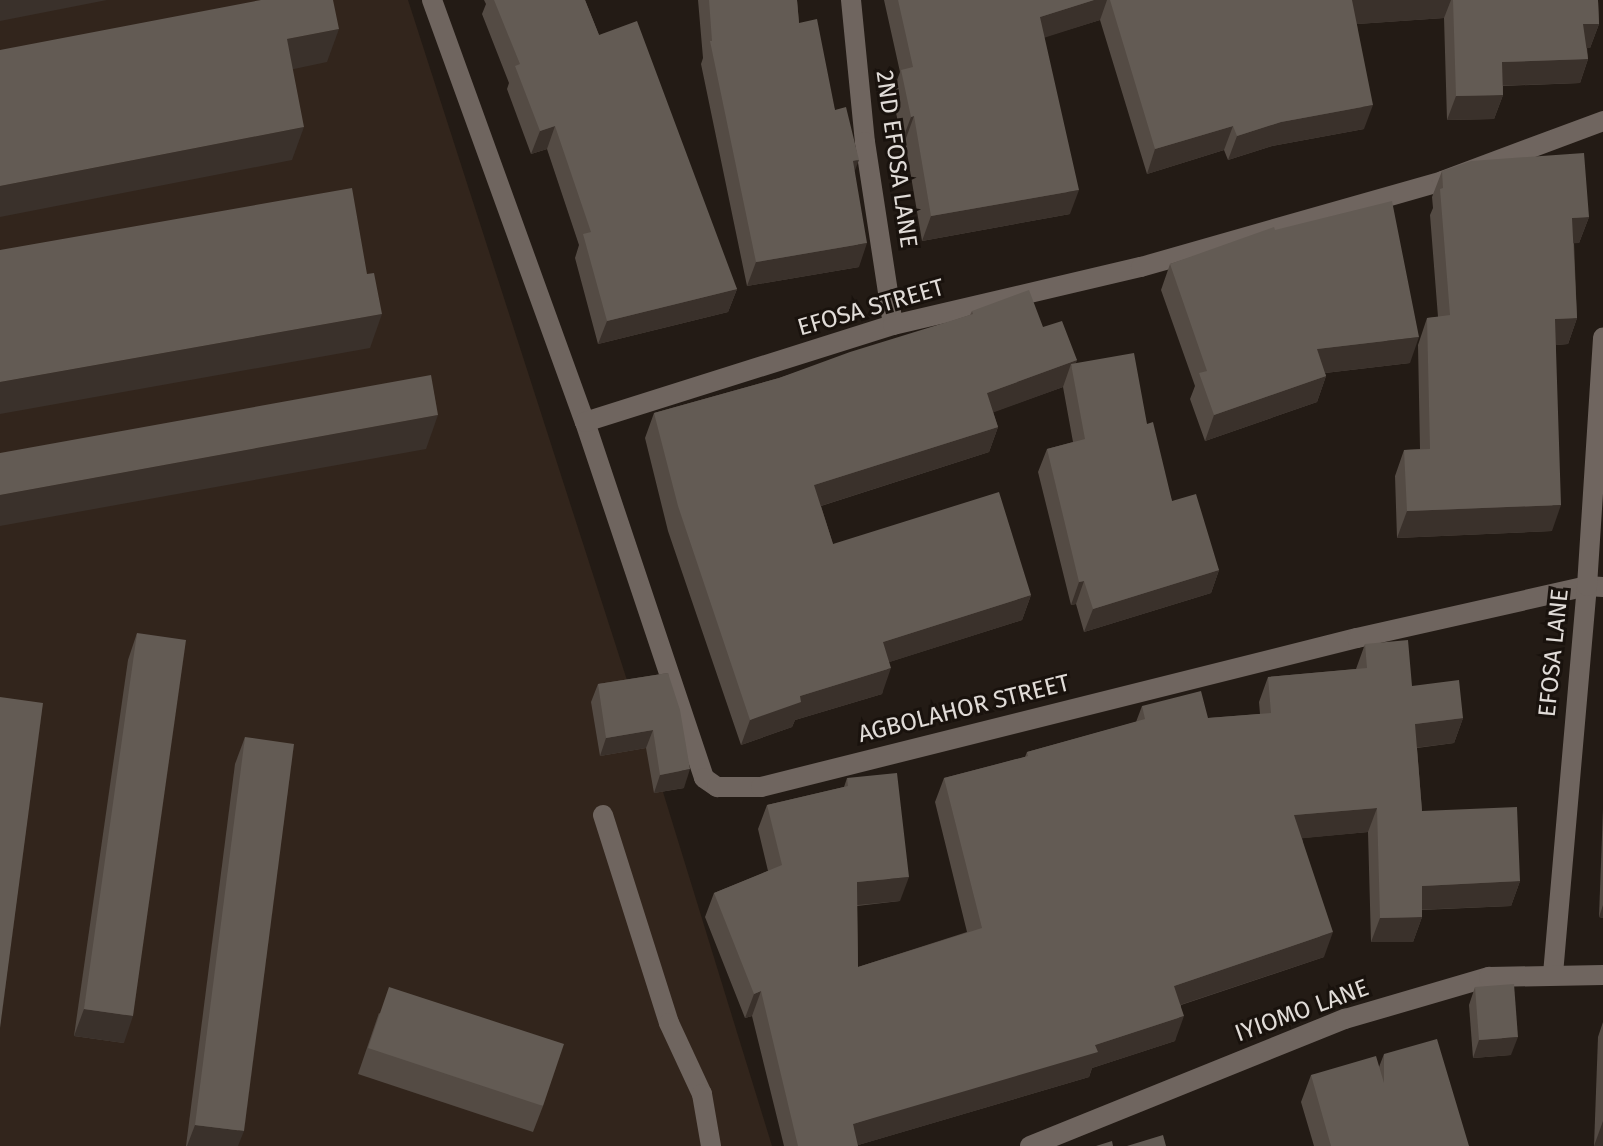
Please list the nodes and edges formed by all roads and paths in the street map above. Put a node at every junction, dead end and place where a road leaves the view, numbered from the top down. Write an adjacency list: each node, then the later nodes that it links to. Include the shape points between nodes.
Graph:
1 (432, 0): 6 (street)
2 (851, 0): 4 (street, 2ND EFOSA LANE, via 865,142)
3 (1603, 121): 4 (street, EFOSA STREET, via 1442,181 1141,267)
4 (893, 325): 6 (street, EFOSA STREET)
5 (1603, 338): 7 (street, EFOSA LANE)
6 (585, 422): 7 (street, AGBOLAHOR STREET, via 704,778 717,787 761,787 1357,638)
7 (1595, 586): 9 (street, EFOSA LANE)
8 (603, 815): 11 (street, via 669,1023 702,1094)
9 (1553, 974): 10 (street, IYIOMO LANE); 12 (street, IYIOMO LANE, via 1489,977 1345,1019)
10 (1603, 975)
11 (711, 1146)
12 (1030, 1146)

